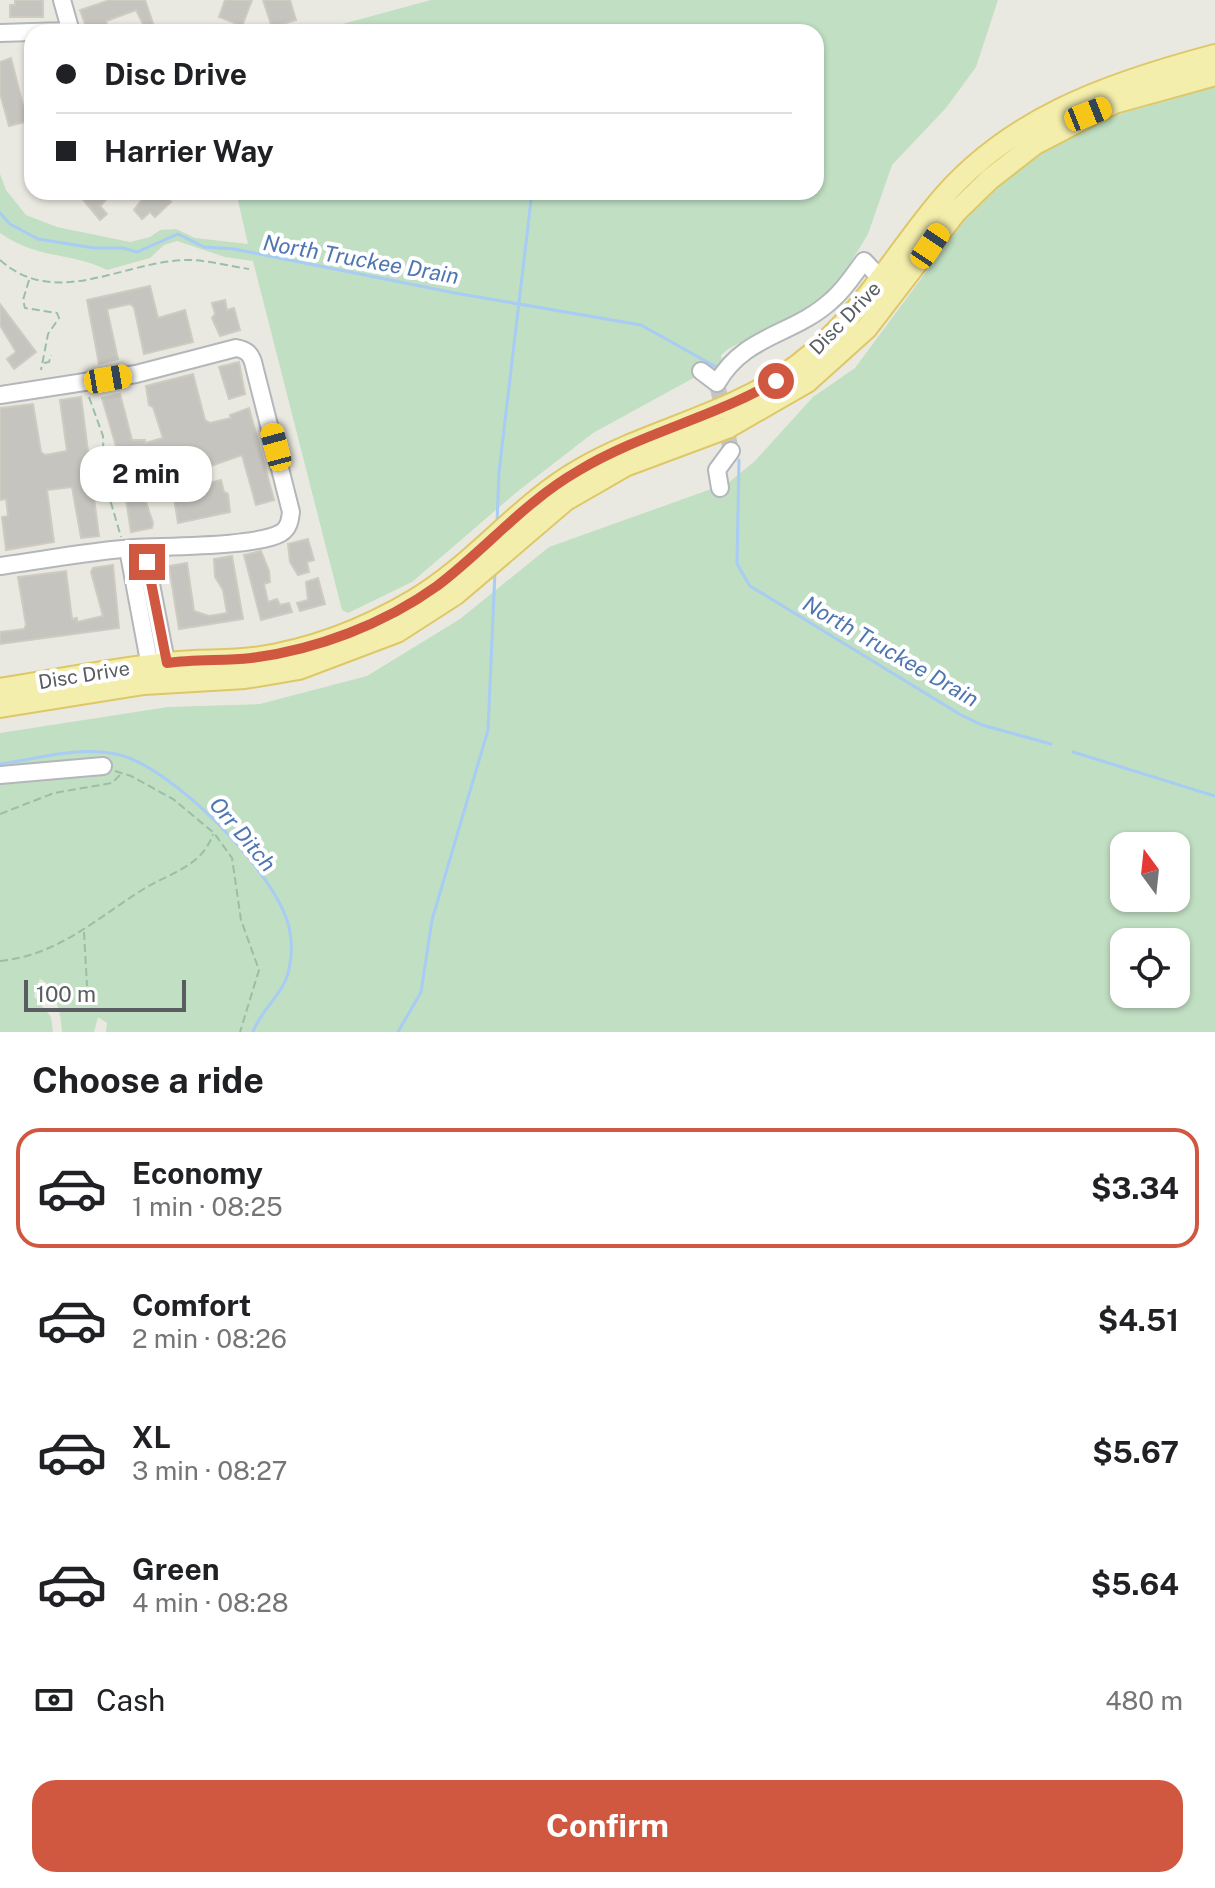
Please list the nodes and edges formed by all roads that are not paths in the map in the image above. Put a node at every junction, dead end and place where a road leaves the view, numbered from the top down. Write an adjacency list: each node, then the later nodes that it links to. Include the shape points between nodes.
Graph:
1 (62, 0): 2 (street)
2 (69, 24)
3 (24, 32): 4 (street)
4 (0, 33)
5 (1215, 55): 7 (main road, Disc Drive, via 1107,86 1011,137 935,206)
6 (1215, 75): 14 (main road, Disc Drive, via 1114,103 1035,144 973,194 867,328 807,382 727,428 648,456 588,486 543,517 456,594 397,632 299,669 245,678)
7 (883, 281): 8 (street, via 864,261 832,301 726,356 717,383); 14 (main road, Disc Drive, via 825,343 776,381 720,410 624,446 569,476 524,508 434,588 381,619 286,652)
8 (701, 371)
9 (0, 395): 12 (street, via 136,374 236,348 250,353 291,512 289,524 280,533 171,549)
10 (731, 451): 11 (street, via 717,470)
11 (720, 488)
12 (132, 549): 13 (street); 14 (street)
13 (0, 566)
14 (160, 673): 15 (main road, Disc Drive); 16 (main road, Disc Drive)
15 (0, 689)
16 (0, 707)
17 (103, 766): 18 (street)
18 (0, 775)

